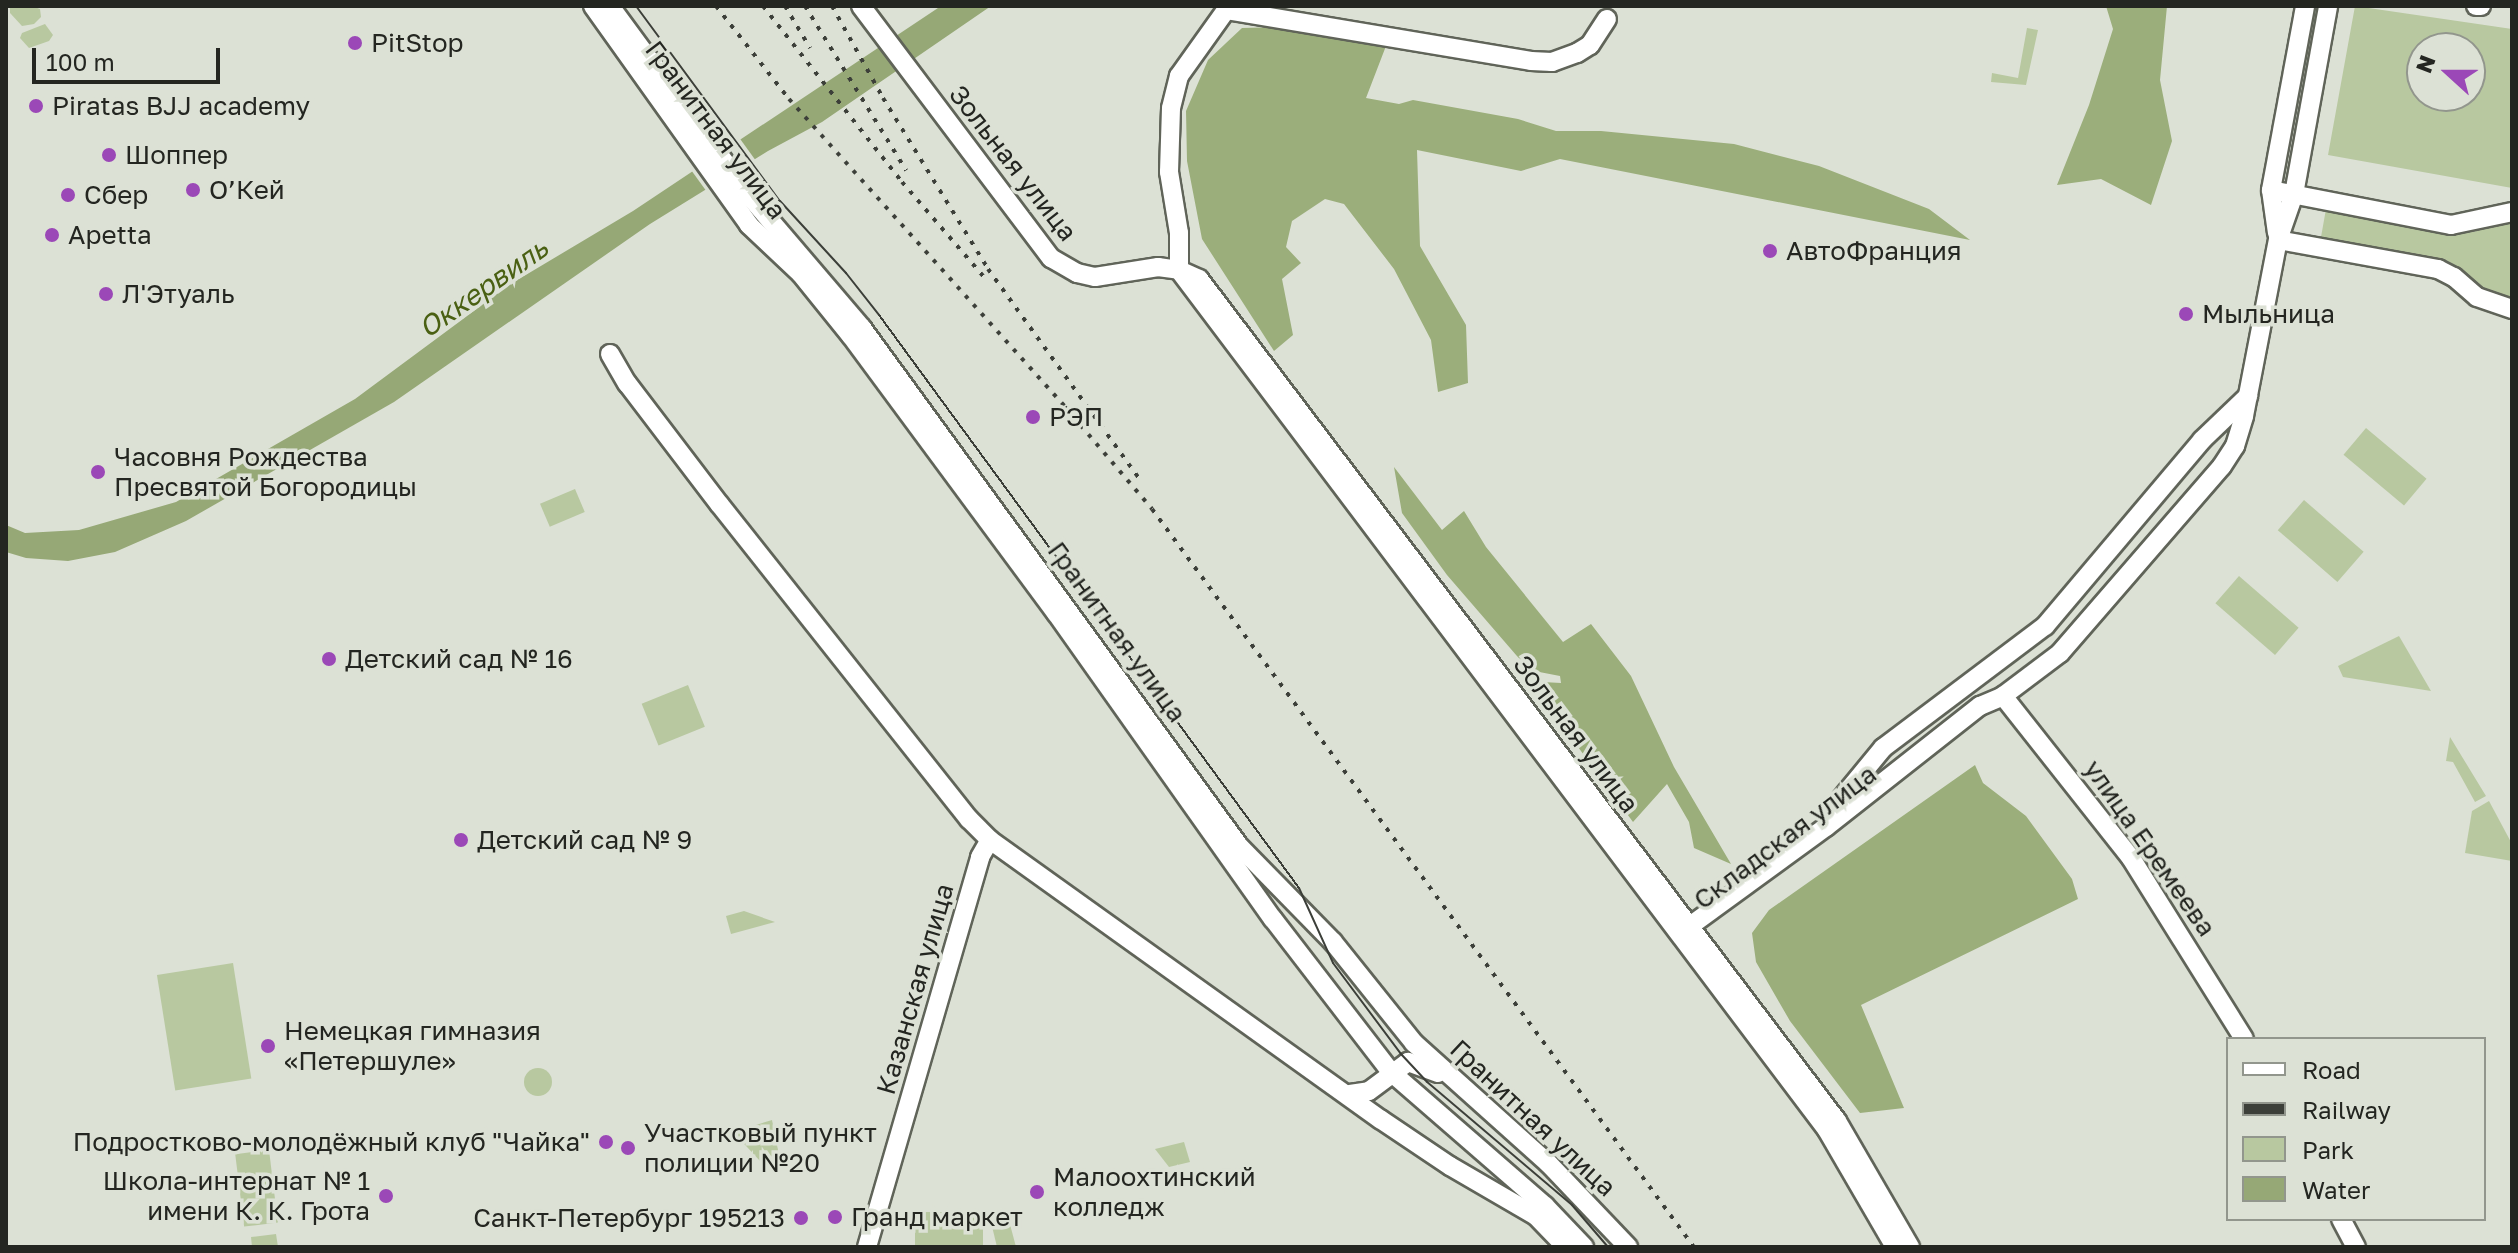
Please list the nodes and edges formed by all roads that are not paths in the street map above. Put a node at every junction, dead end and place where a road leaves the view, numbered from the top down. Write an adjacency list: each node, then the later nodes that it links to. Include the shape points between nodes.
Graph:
1 (593, 6): 8 (street, Гранитная улица)
2 (610, 6): 8 (street, Гранитная улица)
3 (861, 6): 14 (street, Зольная улица, via 1051,258 1095,277 1158,267)
4 (2305, 6): 9 (street, Складская улица)
5 (2328, 6): 10 (street, Складская улица)
6 (1228, 8): 7 (street, via 1552,62 1590,45); 14 (street, via 1179,76 1171,108 1169,172)
7 (1607, 19)
8 (688, 129): 11 (street, Гранитная улица)
9 (2271, 190): 10 (street); 13 (street, Складская улица)
10 (2294, 194): 12 (street, via 2451,225); 13 (street, Складская улица)
11 (744, 203): 23 (street, Гранитная улица, via 851,336 1273,919); 24 (street, Гранитная улица, via 862,328 1239,846 1333,942 1414,1043)
12 (2512, 212)
13 (2278, 240): 15 (street, via 2438,269 2477,297); 17 (street, Складская улица)
14 (1179, 270): 21 (street, Зольная улица, via 1199,279)
15 (2512, 309)
16 (610, 354): 20 (street, Гранитная улица, via 720,505)
17 (2248, 396): 18 (street, Складская улица, via 2235,446 2222,466 2060,653); 19 (street, via 2202,440 2045,626 1883,748 1841,799)
18 (2003, 696): 19 (street, Складская улица, via 1980,706); 21 (street, Складская улица, via 1988,716); 22 (street, улица Еремеева, via 2131,858)
19 (1826, 827): 21 (street, Складская улица)
20 (990, 840): 25 (street, Гранитная улица); 28 (street, Казанская улица, via 980,857)
21 (1690, 933): 32 (street, Зольная улица, via 1827,1130); 33 (street, Зольная улица, via 1837,1121)
22 (2243, 1037)
23 (1391, 1072): 24 (street, via 1400,1064 1417,1063); 25 (street, via 1369,1091); 26 (street, Гранитная улица)
24 (1452, 1080): 31 (street, Гранитная улица, via 1549,1164)
25 (1350, 1094): 26 (street, Гранитная улица, via 1450,1166)
26 (1540, 1211): 29 (street, Гранитная улица); 30 (street, Гранитная улица)
27 (2342, 1221): 34 (street)
28 (867, 1247)
29 (1566, 1247)
30 (1584, 1247)
31 (1628, 1247)
32 (1895, 1247)
33 (1910, 1247)
34 (2356, 1247)

